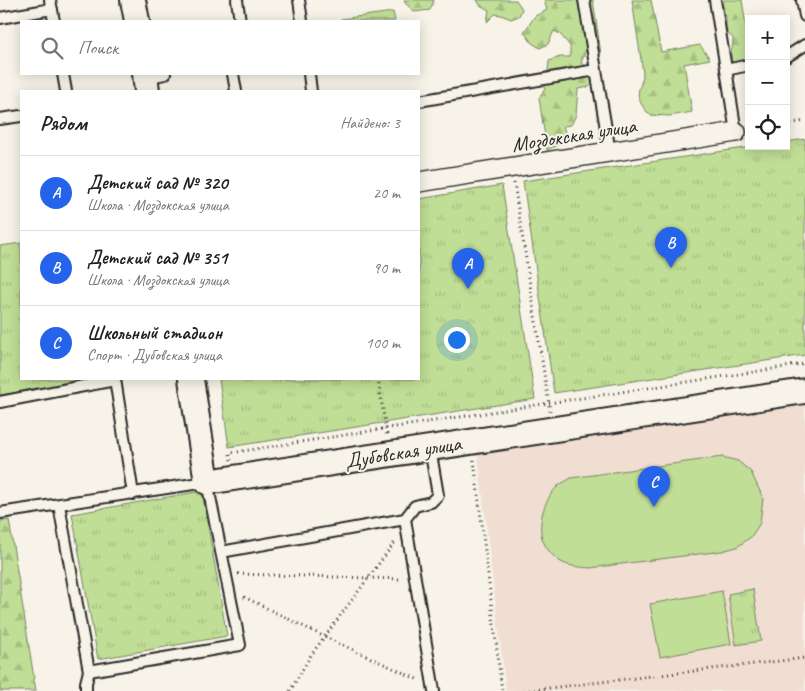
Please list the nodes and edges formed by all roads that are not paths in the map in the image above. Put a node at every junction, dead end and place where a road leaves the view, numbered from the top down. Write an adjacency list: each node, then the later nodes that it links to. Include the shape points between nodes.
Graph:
1 (134, 0): 11 (street)
2 (237, 0): 12 (lane)
3 (299, 0): 13 (lane)
4 (584, 0): 17 (lane)
5 (715, 0): 18 (lane)
6 (802, 0): 8 (lane)
7 (51, 5): 9 (lane); 10 (lane)
8 (805, 16)
9 (0, 18)
10 (54, 20)
11 (137, 20)
12 (240, 20)
13 (302, 20)
14 (805, 45): 15 (lane)
15 (790, 54)
16 (745, 66): 18 (lane)
17 (596, 70): 25 (lane); 29 (lane)
18 (726, 70): 28 (lane)
19 (63, 75): 22 (lane)
20 (233, 75): 23 (lane)
21 (309, 75): 24 (lane)
22 (66, 90)
23 (236, 90)
24 (311, 90)
25 (420, 100)
26 (20, 116): 27 (lane)
27 (0, 119)
28 (736, 132): 29 (street, Моздокская улица)
29 (610, 152): 30 (street, Моздокская улица)
30 (420, 182)
31 (115, 380): 34 (lane); 37 (lane)
32 (191, 380): 36 (street)
33 (805, 391): 35 (street, Дубовская улица)
34 (0, 402)
35 (430, 448): 36 (street, Дубовская улица); 40 (lane, via 438,495 430,502 415,506)
36 (207, 482): 37 (lane, Дубовская улица); 41 (lane)
37 (133, 494): 38 (lane, Дубовская улица)
38 (60, 505): 39 (lane, Дубовская улица); 42 (lane)
39 (0, 513)
40 (406, 523): 41 (lane); 43 (lane)
41 (221, 552): 42 (lane, via 240,645)
42 (89, 671): 44 (lane)
43 (433, 689)
44 (86, 691)

